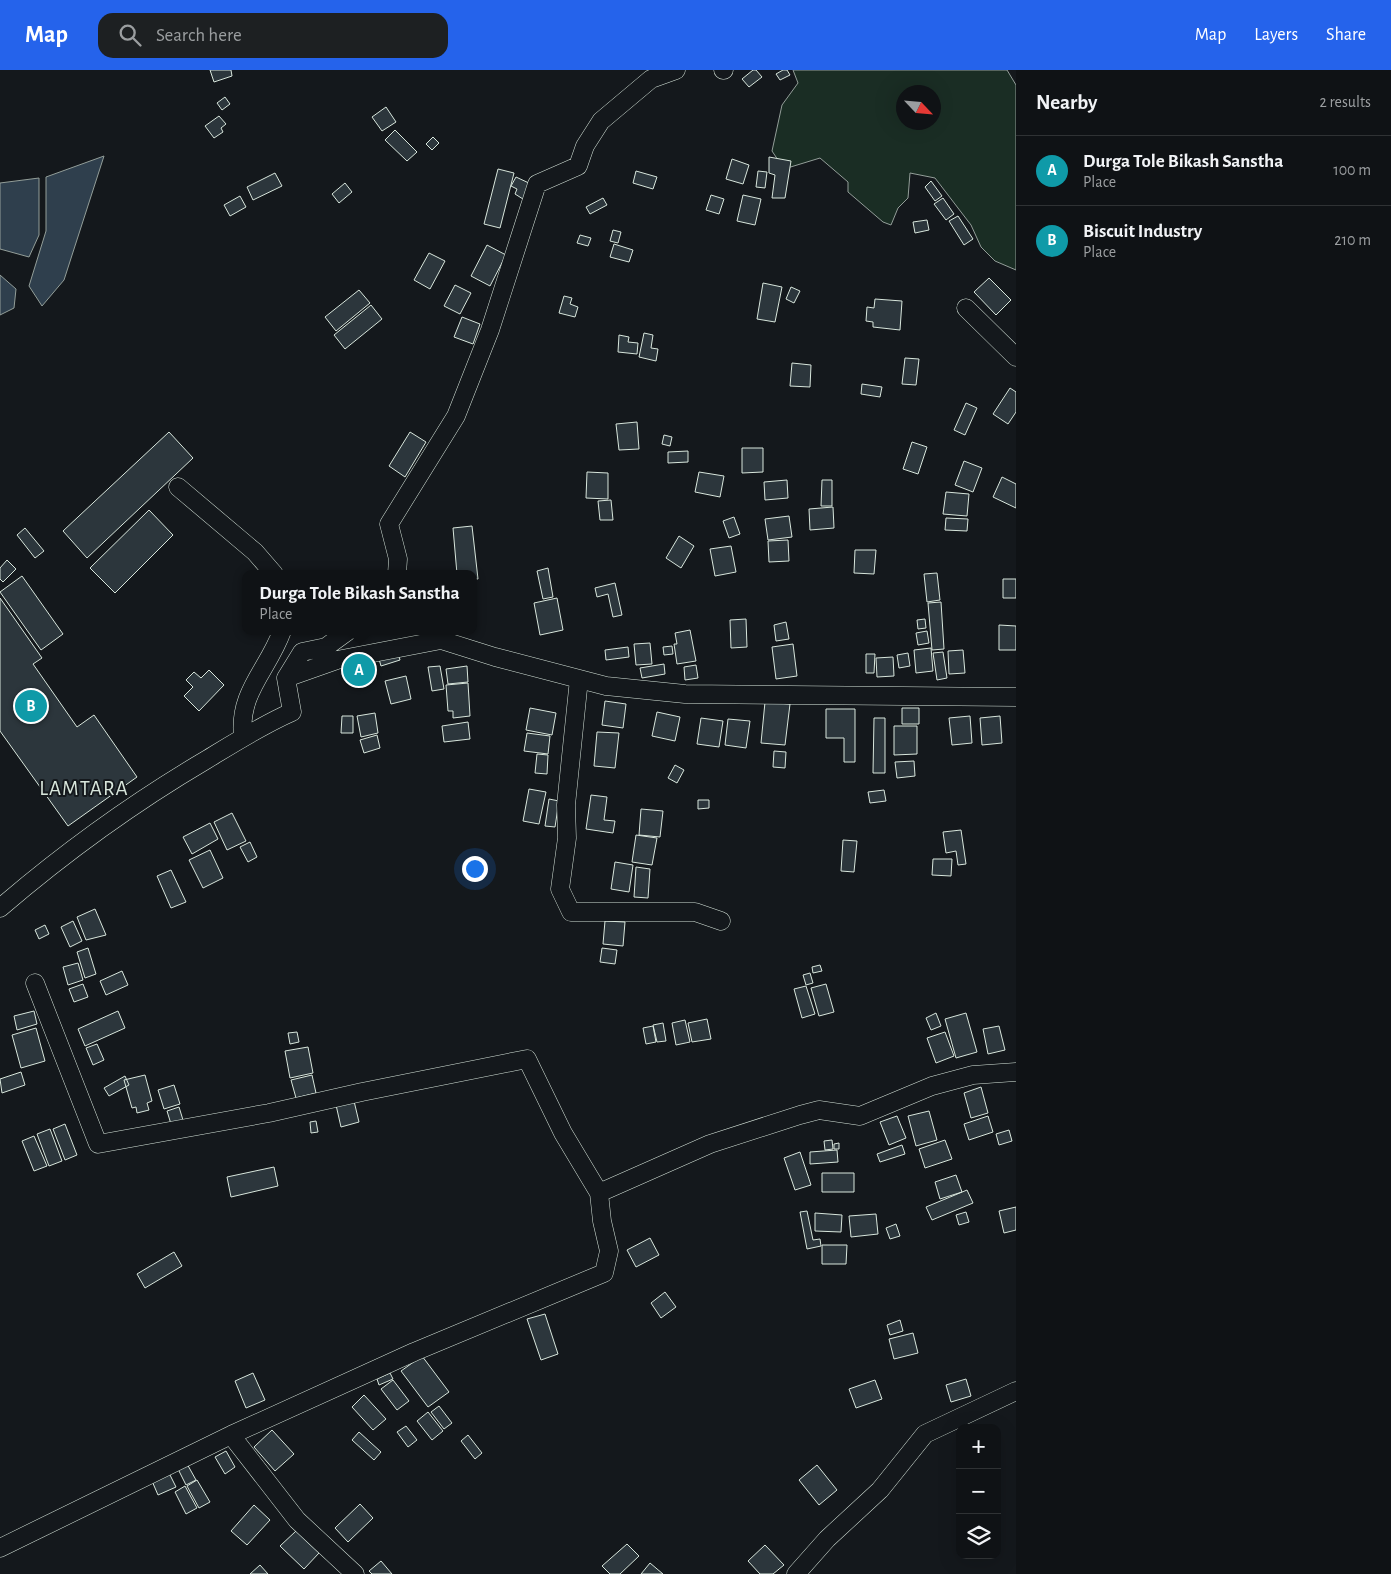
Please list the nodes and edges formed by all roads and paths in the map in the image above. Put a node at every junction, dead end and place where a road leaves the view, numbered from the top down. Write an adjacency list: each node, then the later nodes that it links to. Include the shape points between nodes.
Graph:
1 (676, 70): 6 (street, via 651,78 601,121 585,146 578,166 537,184 490,330 456,416 389,524 398,559)
2 (966, 308): 3 (street)
3 (1016, 357)
4 (178, 487): 5 (street, via 255,552)
5 (271, 570)
6 (397, 570)
7 (280, 635): 12 (street, via 247,697)
8 (342, 635): 9 (street, via 326,647 302,652)
9 (286, 678): 10 (street, via 337,660 441,640); 12 (street, via 292,712)
10 (579, 679): 11 (street, via 637,690 685,694); 14 (street, via 560,889 570,912 695,912)
11 (1016, 697)
12 (243, 737): 13 (street, via 155,790 34,878)
13 (0, 908)
14 (721, 921)
15 (35, 983): 17 (street, via 98,1144 269,1114 527,1059 563,1133)
16 (1016, 1072): 17 (street, via 973,1075 932,1086 860,1116 819,1110 800,1115 710,1144)
17 (599, 1193): 19 (street, via 608,1251 604,1273 414,1352)
18 (1016, 1391): 22 (street, via 925,1434 880,1490 827,1539)
19 (231, 1435): 20 (street); 21 (street, via 297,1520)
20 (0, 1548)
21 (355, 1574)
22 (796, 1574)

